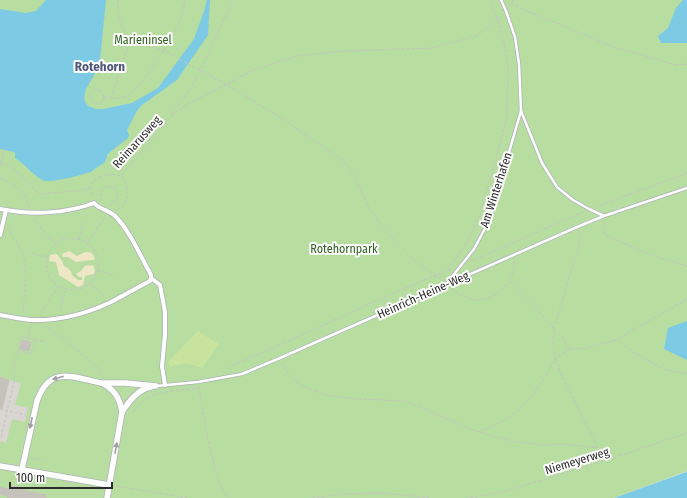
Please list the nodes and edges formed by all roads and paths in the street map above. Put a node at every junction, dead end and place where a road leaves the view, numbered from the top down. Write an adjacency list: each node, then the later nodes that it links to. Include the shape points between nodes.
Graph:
1 (118, 0): 10 (path, via 122,27)
2 (185, 0): 11 (path, via 179,23)
3 (232, 0): 13 (path, Reimarusweg)
4 (489, 0): 9 (path)
5 (501, 0): 8 (lane, Am Winterhafen)
6 (513, 0): 7 (path)
7 (511, 3): 8 (path); 12 (path, via 611,46 676,65)
8 (506, 11): 9 (path); 17 (lane, Am Winterhafen, via 515,38 519,64)
9 (498, 20): 14 (path, via 476,36 432,48 346,51 297,56 254,70); 46 (path, via 508,67 507,117 480,214 468,241)
10 (131, 38): 11 (path); 16 (path)
11 (165, 51): 13 (path); 16 (path, via 132,92 120,98)
12 (687, 64)
13 (200, 71): 14 (path); 18 (path, Reimarusweg)
14 (225, 84): 18 (path); 51 (path, via 280,117 342,160 351,170 370,210 391,238 414,260)
15 (103, 98): 15 (path, via 96,104 91,101 90,96 97,90 102,92); 16 (path)
16 (110, 98)
17 (520, 111): 33 (lane, Am Winterhafen, via 542,163 557,188 573,200); 51 (lane, Am Winterhafen, via 489,221 474,249)
18 (170, 116): 22 (path, Reimarusweg)
19 (4, 150): 20 (path)
20 (0, 163): 21 (path); 24 (path, Reimarusweg, via 8,165 40,194 83,190)
21 (0, 167)
22 (120, 176): 24 (path, Reimarusweg, via 101,176); 32 (path, via 126,183 127,199 122,208)
23 (0, 178): 31 (path, via 16,186 24,194)
24 (90, 186): 26 (path)
25 (687, 188): 33 (lane, Heinrich-Heine-Weg)
26 (91, 193)
27 (101, 199): 28 (path, via 100,193 103,188 113,187 118,196)
28 (110, 203)
29 (0, 209): 30 (street)
30 (6, 210): 31 (street); 34 (street)
31 (29, 212): 32 (street, via 55,212 94,203); 40 (path)
32 (109, 212): 39 (path); 48 (street, via 126,231)
33 (604, 216): 36 (lane, Heinrich-Heine-Weg); 44 (path, via 605,235 653,256)
34 (4, 220): 37 (street); 58 (path, via 25,260)
35 (83, 222): 38 (path)
36 (577, 227): 42 (lane, Heinrich-Heine-Weg); 60 (path, via 581,238)
37 (0, 235)
38 (79, 239): 39 (path); 40 (path, via 70,238)
39 (87, 242): 45 (path, via 97,255)
40 (55, 244): 43 (path)
41 (31, 253): 43 (path)
42 (513, 255): 49 (path); 51 (lane, Heinrich-Heine-Weg)
43 (47, 257): 52 (path, via 48,274)
44 (687, 266)
45 (98, 271): 47 (path); 50 (path)
46 (448, 271)
47 (114, 275)
48 (152, 278): 55 (street); 73 (street, via 160,285 165,312 162,366)
49 (510, 282): 51 (path, via 497,294 487,299 474,300 462,296); 60 (path)
50 (90, 283): 53 (path, via 84,288); 55 (path)
51 (447, 284): 68 (lane, Heinrich-Heine-Weg)
52 (58, 286): 53 (path); 59 (path)
53 (66, 290): 56 (path)
54 (687, 299): 64 (path)
55 (110, 302): 59 (street, via 70,316)
56 (61, 308)
57 (0, 314): 58 (street)
58 (22, 319): 59 (street)
59 (34, 320): 61 (path); 70 (path, via 65,340 96,366)
60 (554, 329): 66 (path); 69 (path, via 552,344)
61 (28, 338): 62 (path); 65 (path); 67 (path, via 21,337)
62 (35, 340): 63 (path); 67 (path, via 31,354)
63 (43, 340)
64 (616, 340): 66 (path, via 587,348); 71 (path, via 663,369)
65 (27, 341)
66 (570, 349): 69 (path)
67 (18, 350): 76 (path)
68 (280, 358): 73 (lane, Heinrich-Heine-Weg, via 242,374); 80 (path, via 284,369 295,382 311,390 337,397 402,400)
69 (556, 358): 80 (path, via 548,373 512,416); 83 (path, via 560,372)
70 (101, 374)
71 (687, 374)
72 (101, 383): 74 (street, Heinrich-Heine-Weg); 77 (street, via 114,393); 79 (street, Heinrich-Heine-Weg, one-way to 79, via 67,376 54,378 38,397)
73 (166, 385): 74 (lane, Heinrich-Heine-Weg)
74 (156, 386): 77 (street, Heinrich-Heine-Weg, via 140,391)
75 (0, 409): 76 (path)
76 (7, 411): 79 (path); 82 (path)
77 (122, 412): 90 (street, one-way to 77)
78 (134, 412): 94 (path, via 150,396 199,388 216,472)
79 (33, 417): 84 (street, Heinrich-Heine-Weg, one-way to 84)
80 (478, 432): 83 (path, via 512,441)
81 (687, 433): 86 (path, Niemeyerweg)
82 (0, 438)
83 (598, 448): 86 (path)
84 (24, 457): 85 (path); 88 (street, Heinrich-Heine-Weg)
85 (42, 460)
86 (607, 460): 97 (path, Niemeyerweg, via 506,491)
87 (0, 466): 88 (street)
88 (22, 469): 90 (street)
89 (36, 480): 91 (path)
90 (109, 485): 92 (street); 93 (path)
91 (34, 493)
92 (107, 498)
93 (186, 498)
94 (228, 498)
95 (312, 498): 96 (path, via 382,493)
96 (431, 498)
97 (470, 498)

